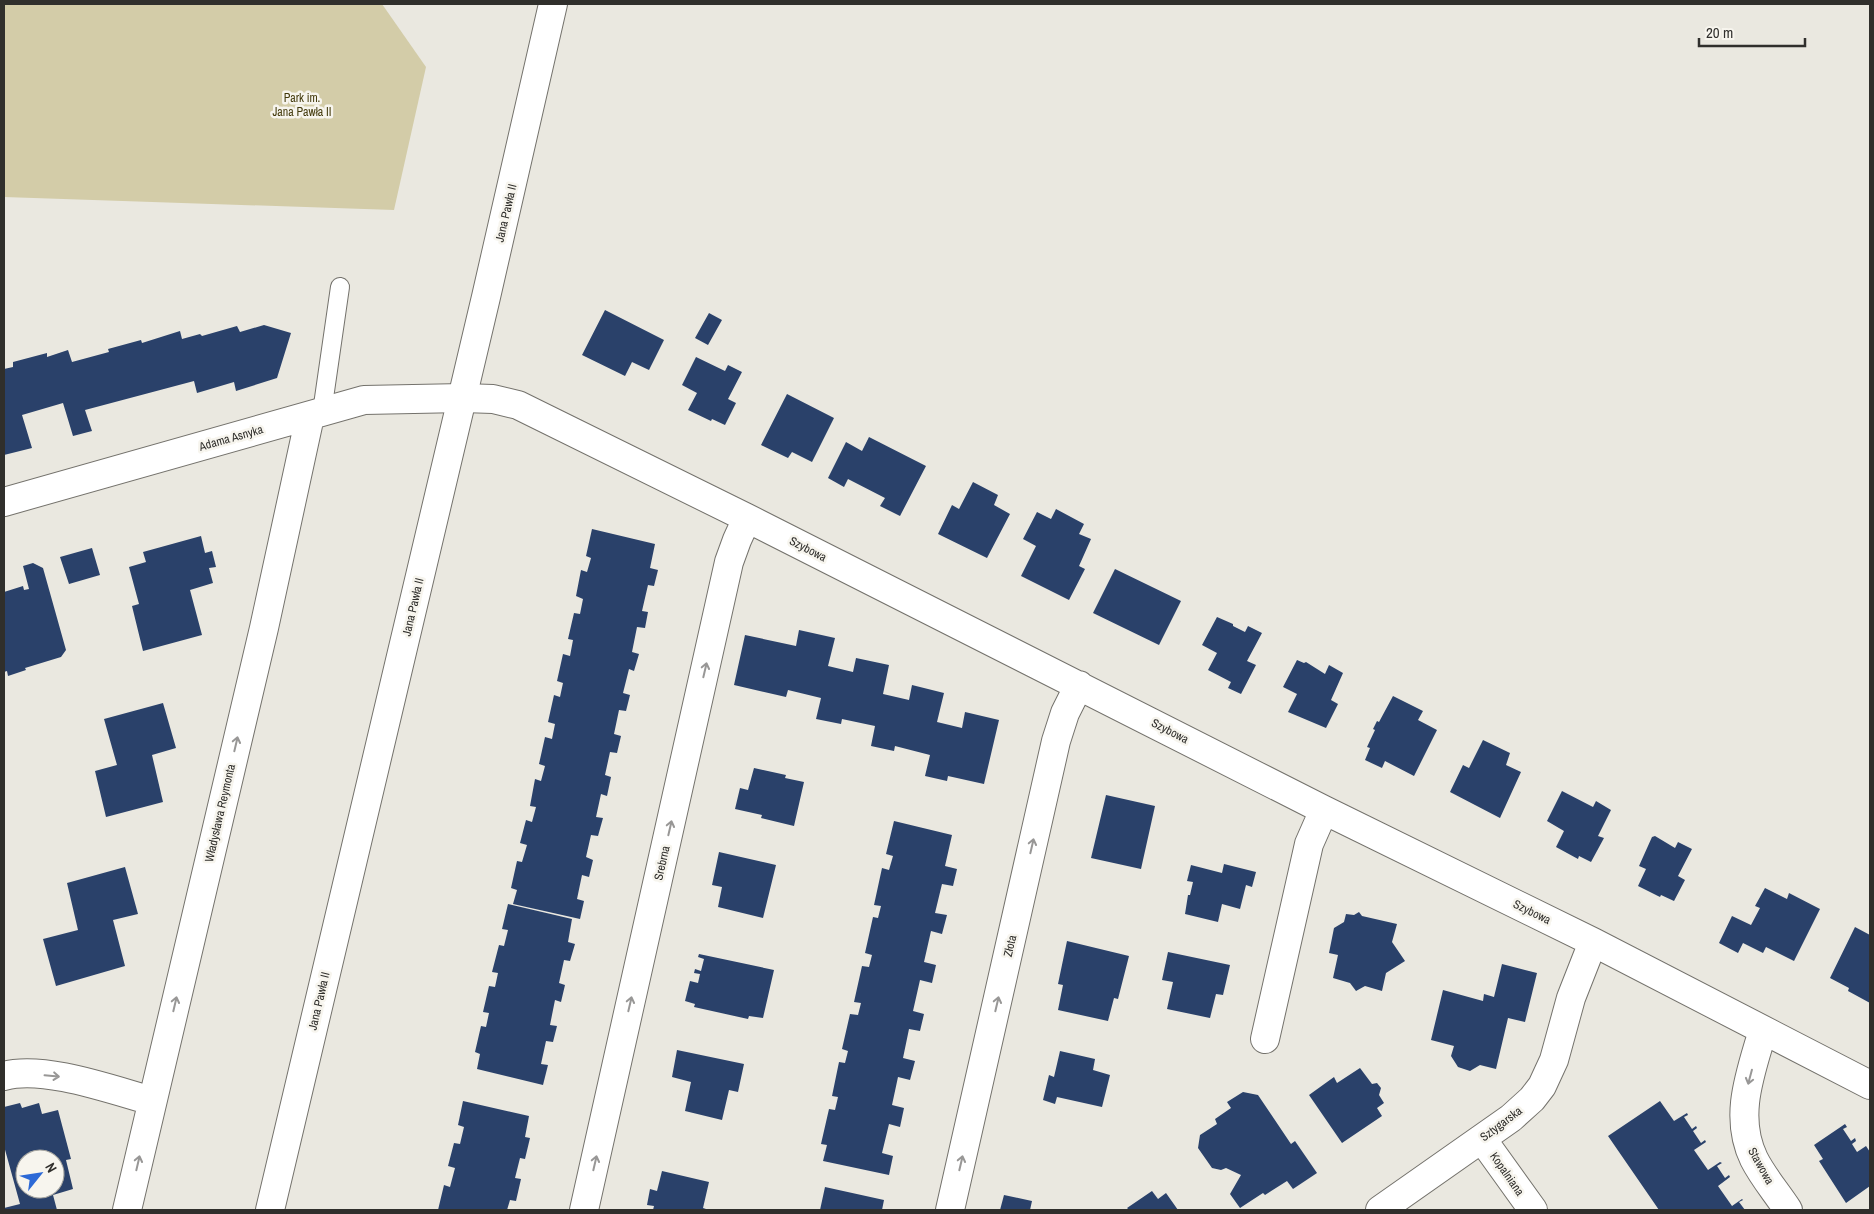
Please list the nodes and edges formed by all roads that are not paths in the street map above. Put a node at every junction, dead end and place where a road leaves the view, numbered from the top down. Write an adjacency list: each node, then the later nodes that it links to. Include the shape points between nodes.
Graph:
1 (553, 4): 3 (street, Jana Pawła II)
2 (340, 287): 4 (lane)
3 (463, 398): 4 (street, Adama Asnyka, via 364,400); 6 (street, Szybowa, via 493,399 518,405); 17 (street, Jana Pawła II)
4 (316, 414): 5 (street, Adama Asnyka); 14 (street, Władysława Reymonta, one-way to 4)
5 (4, 502)
6 (747, 518): 7 (street, Szybowa); 18 (street, Srebrna, one-way to 6, via 729,562)
7 (1079, 685): 8 (street, Szybowa); 19 (street, Złota, one-way to 7, via 1056,741)
8 (1324, 810): 9 (street, Szybowa); 11 (street, via 1309,844)
9 (1592, 942): 10 (street, Szybowa); 15 (street, Sztygarska, via 1571,998 1554,1060 1542,1086 1520,1111)
10 (1763, 1030): 13 (street, Szybowa); 22 (street, Stawowa, one-way to 22, via 1746,1092 1744,1123 1754,1159)
11 (1265, 1039)
12 (4, 1076): 14 (street, one-way to 14, via 16,1073 67,1077)
13 (1870, 1084)
14 (152, 1100): 16 (street, Władysława Reymonta, one-way to 14)
15 (1482, 1139): 20 (street, Sztygarska); 21 (street, Kopalniana)
16 (127, 1210)
17 (270, 1210)
18 (584, 1210)
19 (950, 1210)
20 (1380, 1210)
21 (1532, 1210)
22 (1788, 1210)

